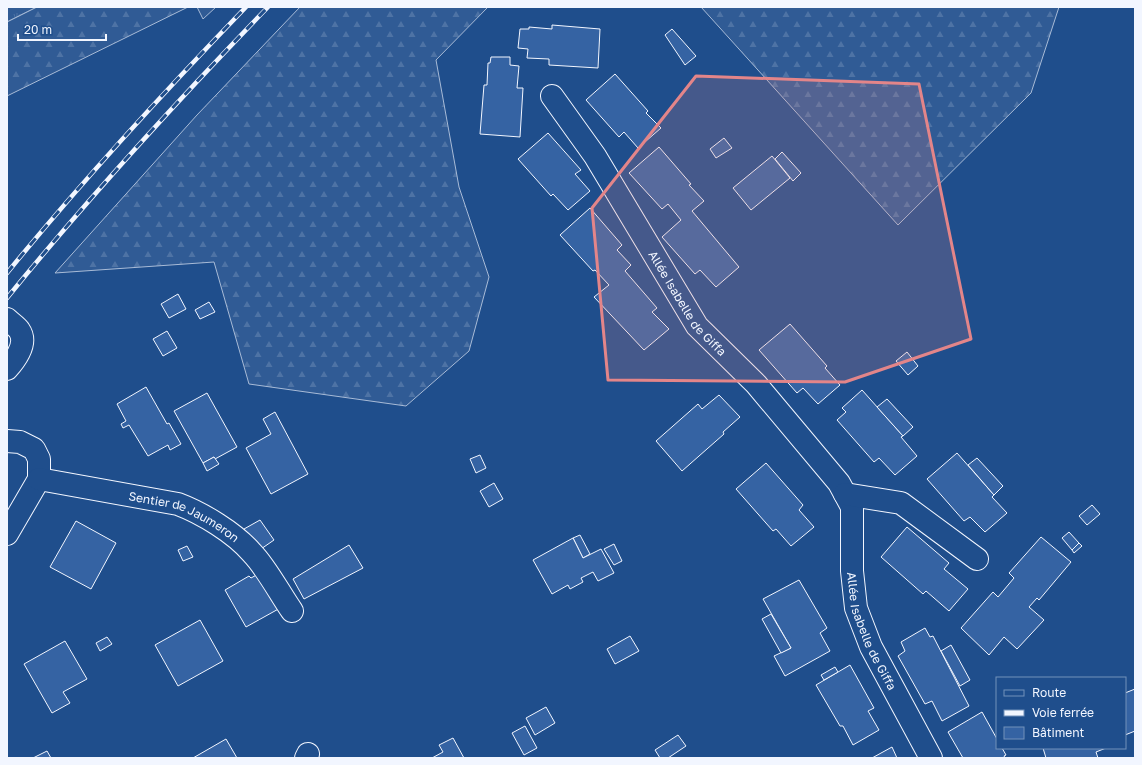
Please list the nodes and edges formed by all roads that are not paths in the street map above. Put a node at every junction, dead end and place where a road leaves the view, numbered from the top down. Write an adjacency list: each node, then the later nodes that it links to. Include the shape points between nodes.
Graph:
1 (552, 96): 6 (street, Allée Isabelle de Giffa, via 595,156 697,326 756,384 839,483)
2 (7, 319): 3 (street, via 19,330 23,342 16,359)
3 (7, 370)
4 (7, 441): 5 (street, via 20,442 34,449 39,459)
5 (39, 479): 7 (street); 9 (street, Sentier de Jaumeron, via 178,504 194,510 252,553)
6 (845, 494): 8 (street, via 901,503); 10 (street, Allée Isabelle de Giffa, via 852,507 852,571 856,608 871,647)
7 (7, 534)
8 (977, 559)
9 (292, 611)
10 (931, 758)

